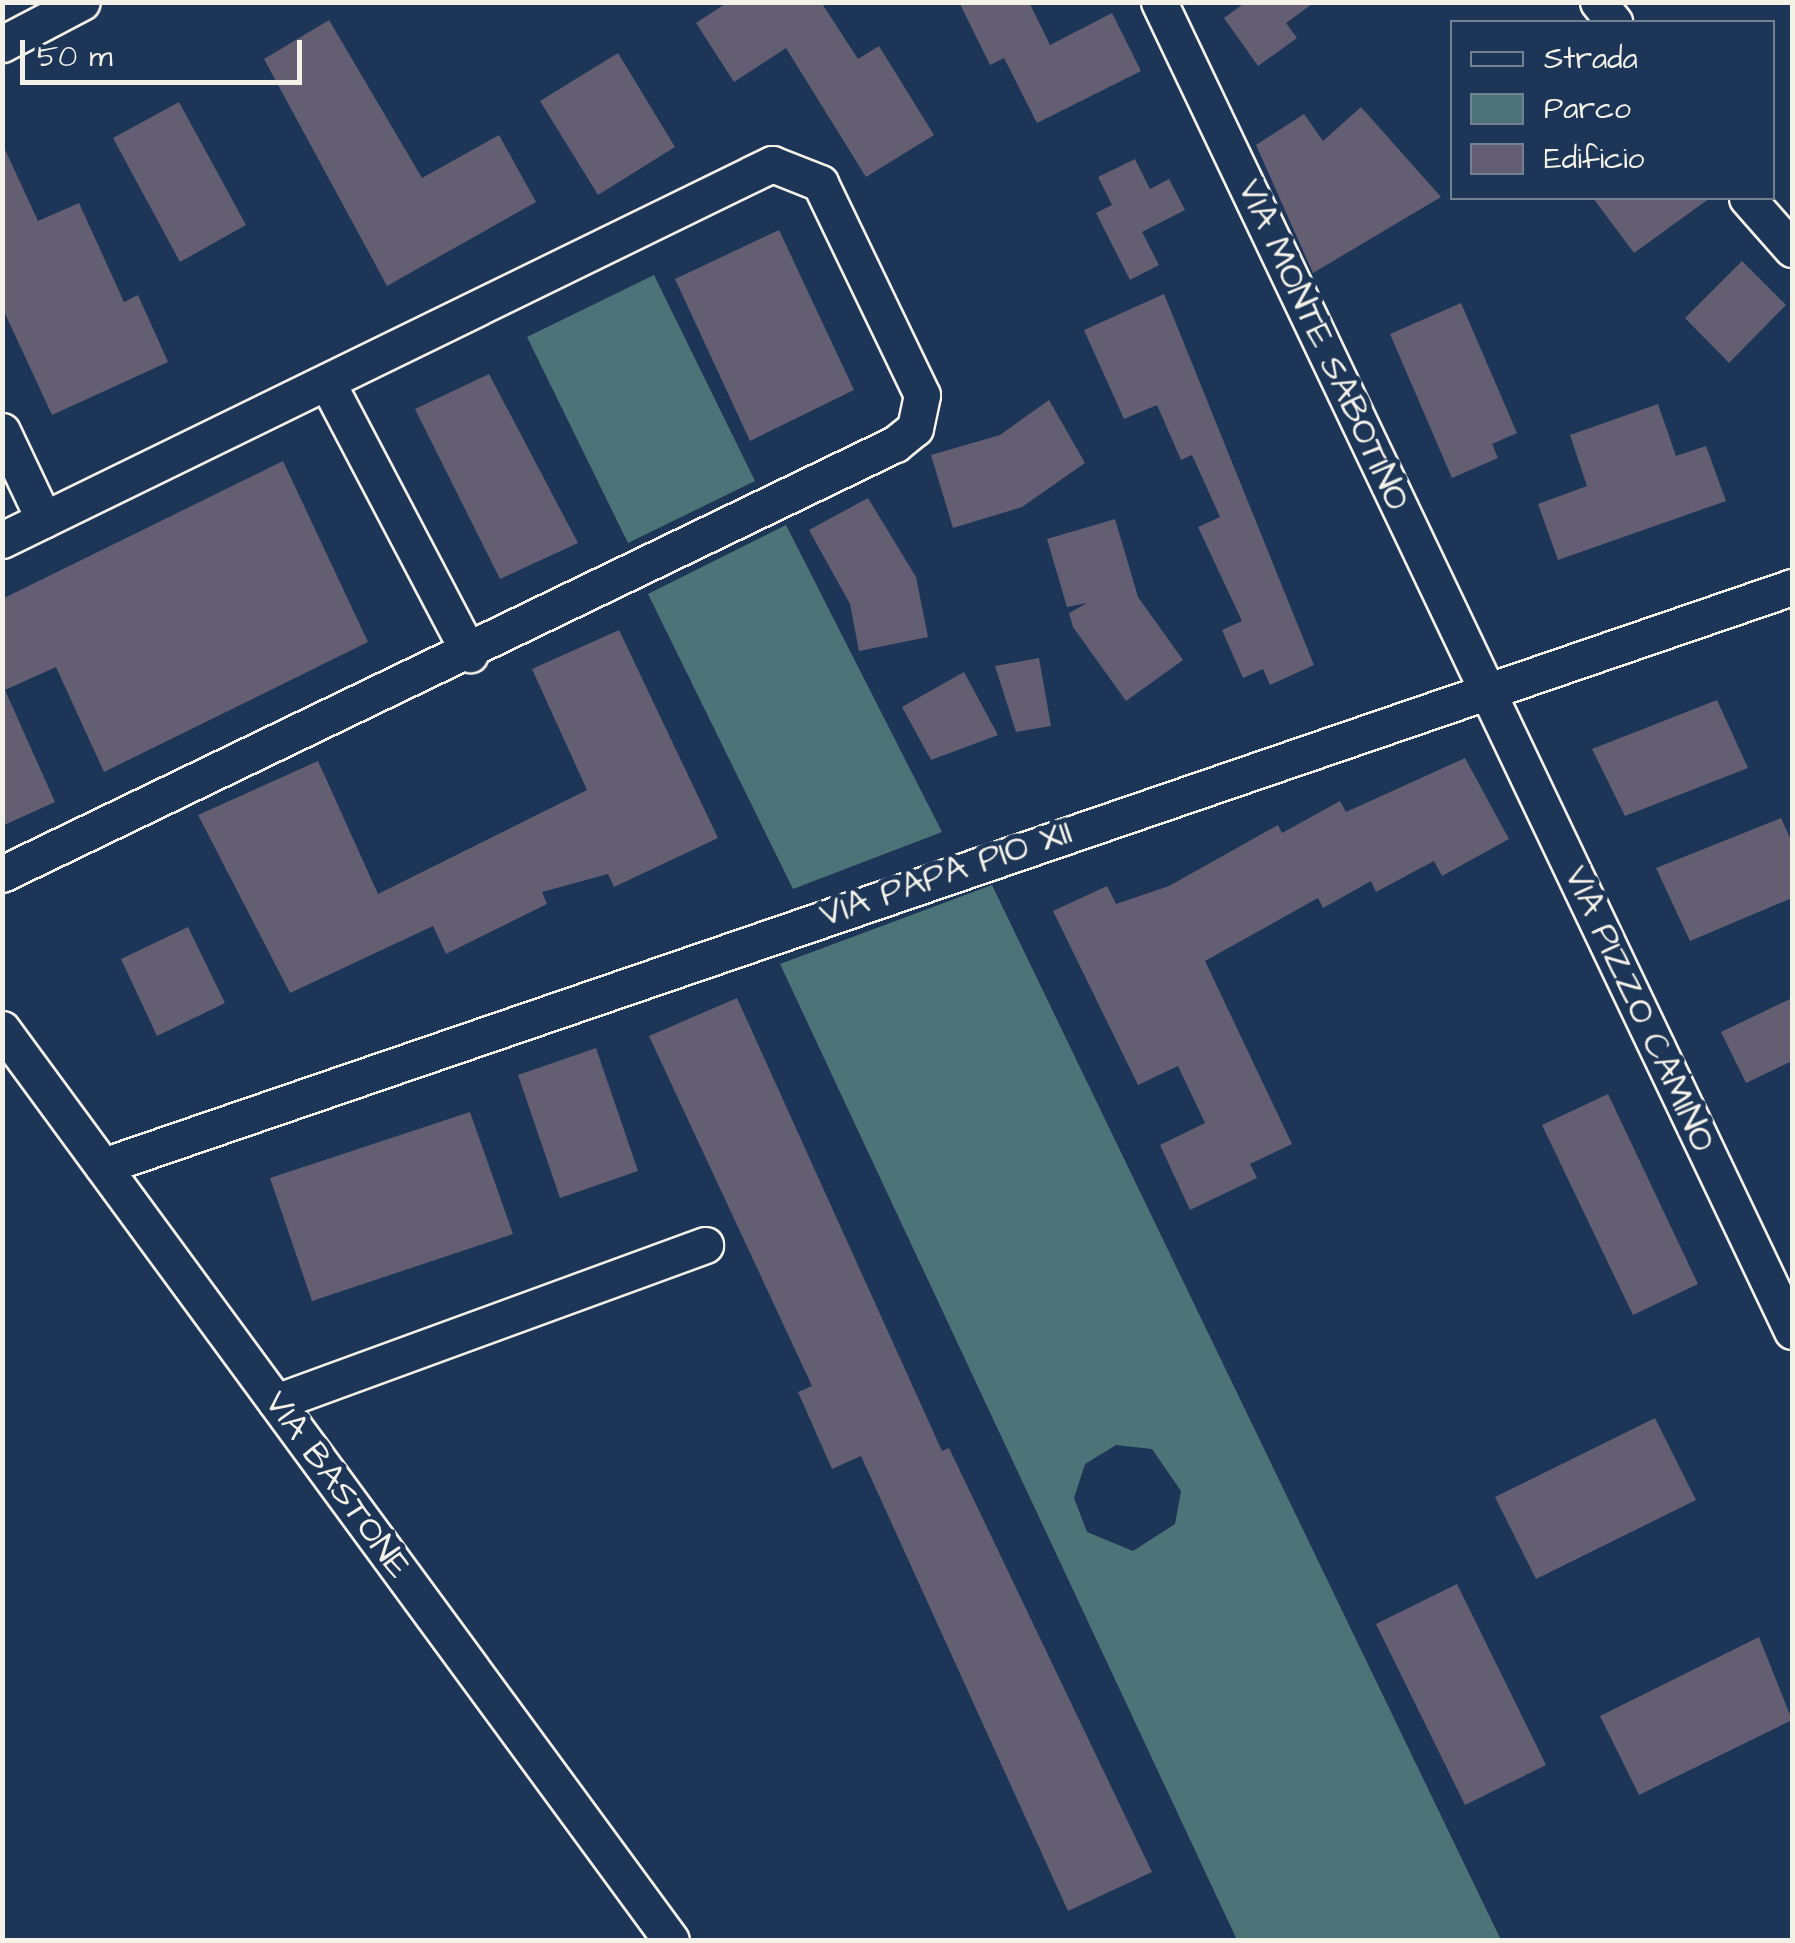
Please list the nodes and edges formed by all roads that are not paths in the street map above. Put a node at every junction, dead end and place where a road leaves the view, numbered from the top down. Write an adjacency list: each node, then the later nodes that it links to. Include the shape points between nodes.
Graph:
1 (82, 2): 3 (street)
2 (1160, 2): 12 (street, VIA MONTE SABOTINO)
3 (2, 44)
4 (1750, 200): 5 (street)
5 (1792, 250)
6 (329, 386): 8 (street); 11 (street); 11 (street, via 763,166 795,166 825,192 919,386 915,428)
7 (2, 431): 8 (street)
8 (44, 520): 9 (street)
9 (2, 540)
10 (1792, 587): 12 (street, VIA PAPA PIO XII)
11 (470, 654): 13 (street)
12 (1486, 687): 15 (street, VIA PAPA PIO XII); 17 (street, VIA PIZZO CAMINO)
13 (2, 874)
14 (2, 1030): 15 (street, VIA BASTONE)
15 (102, 1166): 18 (street, VIA BASTONE)
16 (706, 1245): 18 (street)
17 (1792, 1331)
18 (276, 1402): 19 (street, VIA BASTONE)
19 (671, 1940)

